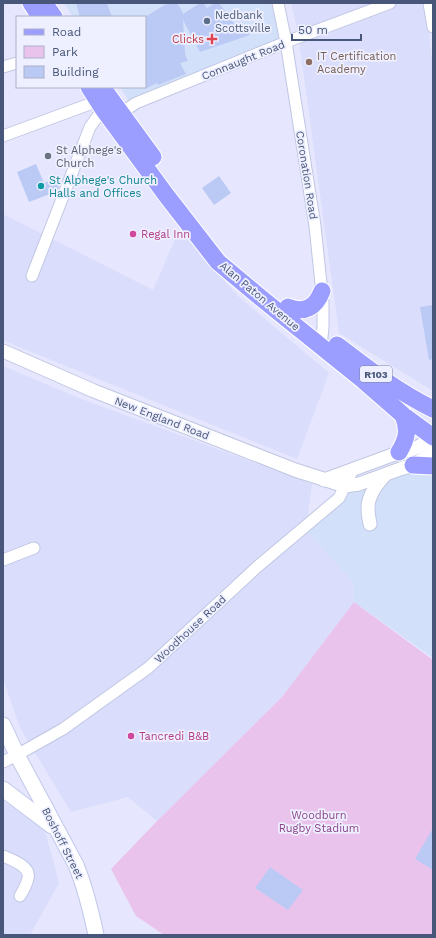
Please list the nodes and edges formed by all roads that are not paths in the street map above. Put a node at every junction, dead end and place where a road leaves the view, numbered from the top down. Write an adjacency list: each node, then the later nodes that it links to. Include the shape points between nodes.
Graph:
1 (31, 3): 6 (main road)
2 (44, 3): 7 (main road)
3 (278, 3): 9 (street, Coronation Road)
4 (390, 3): 9 (street, Connaught Road)
5 (431, 9): 8 (street)
6 (39, 16)
7 (53, 16)
8 (433, 27)
9 (286, 42): 14 (street, Connaught Road, via 136,103); 17 (street, Coronation Road, via 315,226)
10 (16, 63): 11 (street)
11 (3, 67)
12 (89, 88): 13 (main road, Alan Paton Avenue / R103)
13 (101, 99): 14 (main road, Alan Paton Avenue / R103); 15 (street); 16 (street); 19 (main road, Alan Paton Avenue / R103, via 166,195 218,262 260,298)
14 (121, 113): 18 (main road, Alan Paton Avenue / R103, via 226,254)
15 (3, 136)
16 (32, 276)
17 (322, 290): 18 (main road, via 317,302 312,306 296,310); 19 (street, Coronation Road)
18 (288, 307): 19 (main road, Alan Paton Avenue / R103)
19 (322, 341): 21 (main road, Alan Paton Avenue / R103); 22 (main road, Alan Paton Avenue / R103)
20 (3, 351): 30 (street, New England Road, via 94,391)
21 (433, 409)
22 (403, 416): 23 (main road, Alan Paton Avenue / R103); 24 (main road, via 407,436)
23 (433, 437): 24 (street, via 416,448)
24 (399, 452): 28 (street)
25 (433, 453): 26 (street, New England Road)
26 (413, 465): 27 (main road); 29 (street, New England Road)
27 (433, 466)
28 (353, 469): 30 (street); 31 (street, Woodhouse Road)
29 (385, 475): 31 (street, New England Road); 32 (street, via 371,495 368,507)
30 (324, 480): 31 (street, New England Road)
31 (345, 486): 36 (street, Woodhouse Road, via 339,498 257,567 148,668 63,729)
32 (370, 524)
33 (34, 548): 34 (street)
34 (3, 560)
35 (3, 725): 36 (main road, Boshoff Street)
36 (17, 755): 37 (street, Woodhouse Road); 39 (main road, Boshoff Street)
37 (3, 762)
38 (3, 789): 39 (main road)
39 (56, 829): 42 (main road, Boshoff Street, via 80,875)
40 (3, 856): 41 (street, via 26,869 28,873 28,880)
41 (20, 896)
42 (96, 935)

